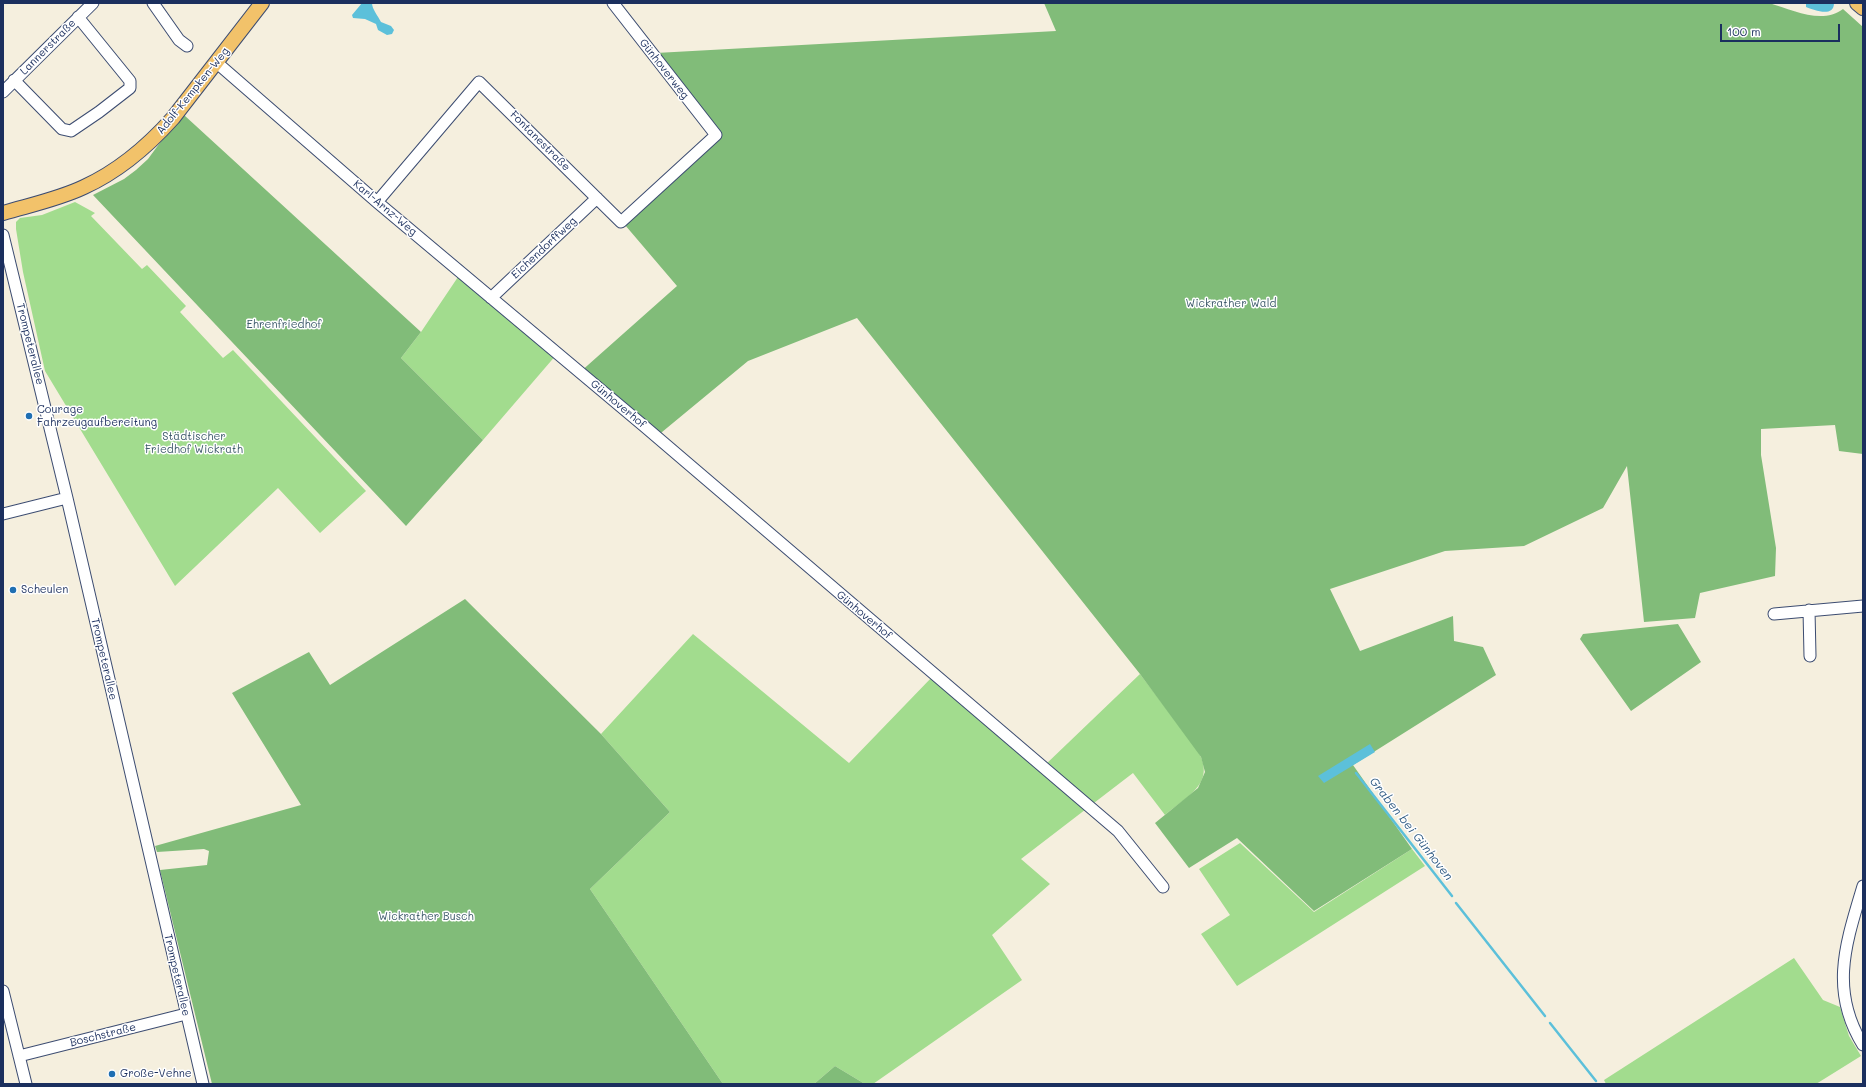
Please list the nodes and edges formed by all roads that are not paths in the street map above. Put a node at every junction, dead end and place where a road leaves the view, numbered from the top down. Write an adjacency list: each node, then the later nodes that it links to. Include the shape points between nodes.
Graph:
1 (93, 3): 7 (street, Lannerstraße)
2 (153, 3): 8 (street, via 179,40)
3 (262, 3): 9 (main road, Adolf-Kempken-Weg)
4 (613, 3): 12 (street, Günhoverweg)
5 (1857, 3): 6 (main road)
6 (1863, 8)
7 (78, 17): 10 (street, Lannerstraße); 10 (street, via 130,81 130,88 71,131 62,129)
8 (187, 46)
9 (216, 62): 14 (street, Karl-Arnz-Weg); 15 (main road, Adolf-Kempken-Weg, via 159,134 122,165 84,187)
10 (14, 80): 11 (street, Lannerstraße)
11 (3, 92)
12 (716, 135): 13 (street, Fontanestraße, via 621,222)
13 (597, 198): 14 (street, Fontanestraße, via 480,82); 17 (street, Eichendorffweg)
14 (377, 202): 17 (street, Karl-Arnz-Weg)
15 (3, 213)
16 (3, 235): 19 (street, Trompeterallee)
17 (491, 298): 18 (street, Karl-Arnz-Weg)
18 (556, 352): 26 (street, Günhoverhof, via 1118,831)
19 (67, 498): 20 (street); 28 (street, Trompeterallee)
20 (3, 514)
21 (1863, 606): 22 (street)
22 (1809, 610): 23 (street); 24 (street)
23 (1774, 614)
24 (1810, 656)
25 (1863, 886): 29 (street, via 1843,966 1844,998 1852,1028)
26 (1163, 887)
27 (3, 991): 30 (street)
28 (186, 1014): 30 (street, Boschstraße); 32 (street, Trompeterallee)
29 (1863, 1045)
30 (19, 1056): 31 (street)
31 (26, 1084)
32 (203, 1084)

